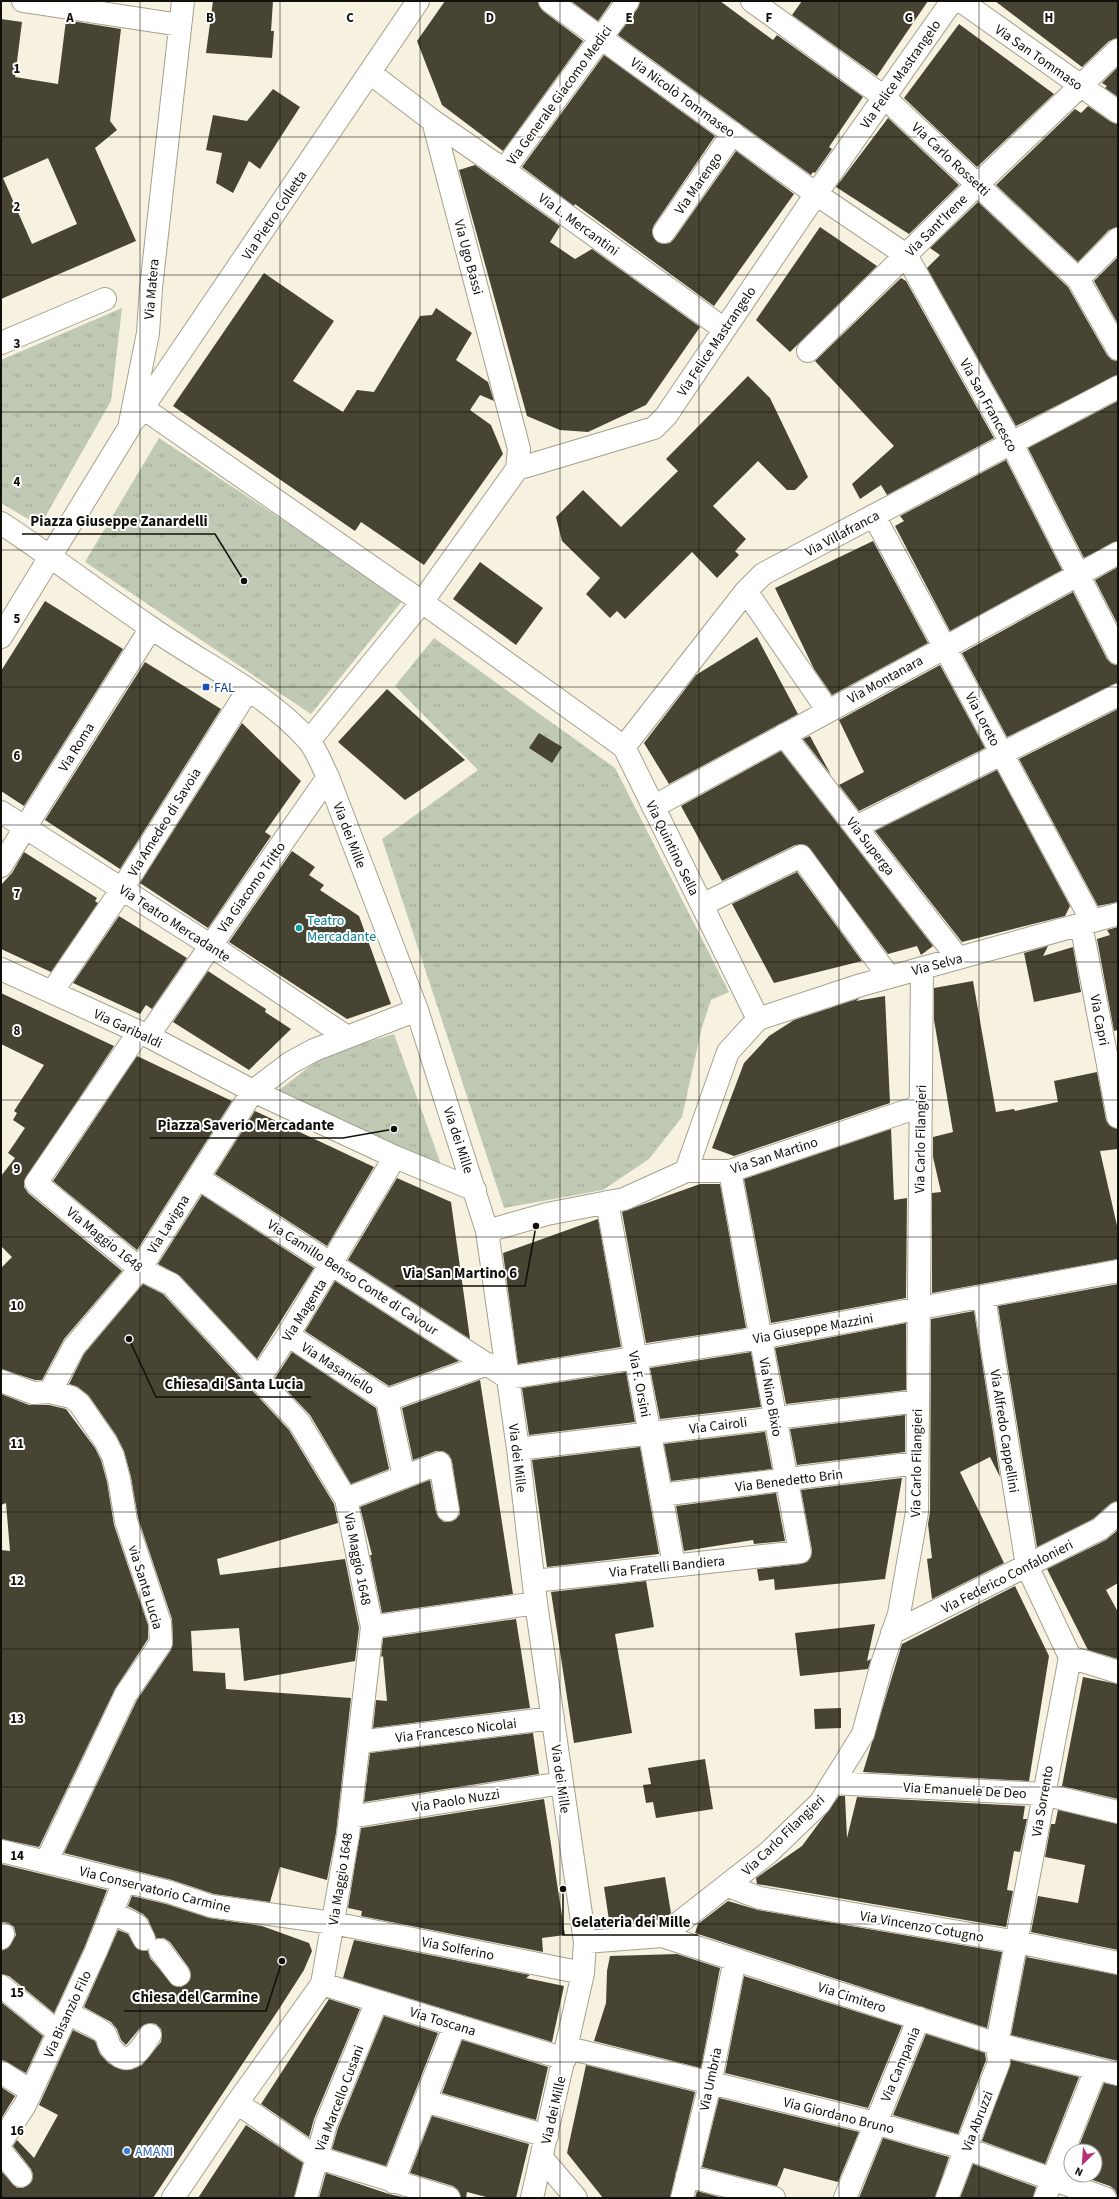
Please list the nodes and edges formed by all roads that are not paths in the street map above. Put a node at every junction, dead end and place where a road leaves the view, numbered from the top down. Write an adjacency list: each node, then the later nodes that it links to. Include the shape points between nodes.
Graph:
1 (22, 1): 9 (street)
2 (183, 1): 9 (street, Via Matera)
3 (418, 1): 12 (street, Via Pietro Colletta)
4 (550, 1): 10 (street, Via Nicolò Tommaseo)
5 (628, 1): 10 (street, Via Generale Giacomo Medici)
6 (752, 1): 14 (street, Via Carlo Rossetti)
7 (952, 1): 14 (street, Via Felice Mastrangelo)
8 (961, 1): 13 (street, Via San Tommaso)
9 (180, 25): 32 (street, Via Matera, via 151,280 148,333)
10 (601, 37): 17 (street, Via Nicolò Tommaseo); 18 (street, Via Generale Giacomo Medici)
11 (1118, 50): 13 (street, Via Sant'Irene)
12 (370, 73): 16 (street); 31 (street, Via Pietro Colletta)
13 (1081, 87): 15 (street, Via San Tommaso); 19 (street, Via Sant'Irene)
14 (884, 98): 19 (street, Via Carlo Rossetti); 20 (street, Via Felice Mastrangelo)
15 (1118, 112)
16 (433, 121): 18 (street, Via L. Mercantini); 34 (street, Via Ugo Bassi, via 519,449)
17 (733, 133): 20 (street, Via Nicolò Tommaseo); 21 (street, Via Marengo)
18 (504, 170): 26 (street, Via L. Mercantini)
19 (978, 184): 23 (street, Via Sant'Irene); 24 (street, Via Carlo Rossetti)
20 (816, 194): 23 (street, Via San Francesco); 26 (street, Via Felice Mastrangelo)
21 (664, 232)
22 (1118, 239): 24 (street)
23 (906, 254): 29 (street, Via Sant'Irene); 33 (street, Via San Francesco)
24 (1078, 279): 28 (street, Via Carlo Rossetti)
25 (105, 299): 27 (street)
26 (724, 329): 34 (street, Via Felice Mastrangelo, via 666,416 654,428)
27 (1, 342)
28 (1118, 349)
29 (808, 351)
30 (1118, 387): 33 (street, Via Villafranca)
31 (143, 408): 32 (street, Via Pietro Colletta); 41 (street, Via Quintino Sella)
32 (129, 428): 38 (street, Via Matera)
33 (1012, 444): 35 (street, Via Villafranca); 39 (street, Via San Francesco)
34 (517, 469): 41 (street)
35 (874, 516): 40 (street, Via Villafranca, via 763,574); 44 (street, Via Loreto)
36 (1, 523): 38 (street, Via dei Mille)
37 (1118, 553): 39 (street, Via Montanara)
38 (50, 555): 42 (street, Via dei Mille); 43 (street, Via Matera)
39 (1078, 573): 44 (street, Via Montanara); 45 (street, Via San Francesco)
40 (746, 591): 48 (street); 51 (street, Via Villafranca)
41 (422, 602): 50 (street); 51 (street, Via Quintino Sella)
42 (151, 628): 46 (street, Via dei Mille); 57 (street, Via Roma)
43 (1, 637)
44 (944, 647): 48 (street, Via Montanara); 52 (street, Via Loreto)
45 (1118, 653)
46 (248, 690): 50 (street, Via dei Mille); 59 (street, Via Amedeo di Savoia)
47 (1118, 695): 52 (street)
48 (828, 711): 49 (street, Via Montanara)
49 (784, 735): 54 (street, Via Montanara); 56 (street, Via Superga)
50 (309, 741): 53 (street, Via dei Mille)
51 (624, 748): 54 (street, Via Quintino Sella)
52 (1002, 753): 56 (street); 62 (street, Via Loreto)
53 (328, 777): 63 (street, Via Giacomo Tritto); 69 (street, Via dei Mille)
54 (653, 807): 60 (street, Via Quintino Sella)
55 (1, 812): 57 (street, Via Teatro Mercadante)
56 (856, 826): 64 (street, Via Superga)
57 (26, 829): 58 (street, Via Roma); 59 (street, Via Teatro Mercadante)
58 (1, 866)
59 (122, 889): 63 (street, Via Teatro Mercadante); 68 (street, Via Amedeo di Savoia)
60 (702, 905): 67 (street, via 801,856); 70 (street, Via Quintino Sella)
61 (1118, 914): 62 (street, Via Selva)
62 (1087, 922): 64 (street, Via Selva); 75 (street, Via Capri)
63 (210, 945): 71 (street, Via Giacomo Tritto); 72 (street, Via Teatro Mercadante)
64 (958, 958): 65 (street, Via Selva)
65 (922, 968): 67 (street, Via Selva); 74 (street, Via Carlo Filangieri)
66 (1, 969): 68 (street, Via Garibaldi)
67 (888, 977): 70 (street, Via Selva)
68 (52, 992): 71 (street, Via Garibaldi)
69 (417, 1010): 72 (street); 80 (street, Via dei Mille)
70 (758, 1020): 77 (street, via 728,1052)
71 (144, 1034): 73 (street, Via Garibaldi); 84 (street, Via Maggio 1648, via 36,1183)
72 (347, 1037): 73 (street, via 314,1050)
73 (253, 1091): 76 (street, Via Garibaldi); 79 (street, Via Lavigna)
74 (921, 1106): 78 (street, Via San Martino); 87 (street, Via Carlo Filangieri)
75 (1118, 1117)
76 (395, 1157): 80 (street, Via Garibaldi); 83 (street, Via Magenta)
77 (686, 1171): 78 (street, Via San Martino); 81 (street, Via San Martino, via 624,1199)
78 (730, 1171): 89 (street, Via Nino Bixio)
79 (198, 1178): 83 (street, Via Camillo Benso Conte di Cavour); 84 (street, Via Lavigna)
80 (474, 1190): 82 (street, Via dei Mille)
81 (607, 1202): 82 (street, Via San Martino, via 547,1214); 90 (street, Via F. Orsini)
82 (487, 1231): 92 (street, Via dei Mille)
83 (332, 1264): 88 (street, Via Magenta); 91 (street, Via Camillo Benso Conte di Cavour)
84 (140, 1269): 93 (street, Via Maggio 1648, via 171,1284); 95 (street, Via Lavigna, via 74,1347)
85 (1118, 1271): 86 (street, Via Giuseppe Mazzini)
86 (984, 1297): 87 (street, Via Giuseppe Mazzini); 110 (street, Via Alfredo Cappellini)
87 (918, 1309): 89 (street, Via Giuseppe Mazzini); 97 (street, Via Carlo Filangieri)
88 (288, 1335): 93 (street, Via Magenta); 96 (street, Via Masaniello)
89 (760, 1338): 90 (street, Via Giuseppe Mazzini); 98 (street, Via Nino Bixio)
90 (635, 1357): 92 (street, Via Giuseppe Mazzini); 99 (street, Via F. Orsini)
91 (488, 1364): 92 (street, Via Camillo Benso Conte di Cavour); 96 (street)
92 (508, 1378): 100 (street, Via dei Mille)
93 (259, 1379): 105 (street, Via Maggio 1648, via 299,1422)
94 (1, 1381): 95 (street, via Santa Lucia, via 33,1394)
95 (50, 1392): 125 (street, via Santa Lucia, via 71,1397 79,1402 113,1456 126,1521 160,1623 161,1643 126,1694)
96 (387, 1400): 102 (street)
97 (918, 1401): 98 (street, Via Cairoli); 101 (street, Via Carlo Filangieri)
98 (775, 1417): 99 (street, Via Cairoli); 103 (street, Via Nino Bixio)
99 (650, 1434): 100 (street, Via Cairoli); 104 (street, Via F. Orsini)
100 (518, 1449): 111 (street, Via dei Mille)
101 (917, 1463): 103 (street, Via Benedetto Brin); 114 (street, Via Carlo Filangieri, via 917,1512 899,1614)
102 (404, 1477): 105 (street); 106 (street, via 440,1463)
103 (787, 1481): 104 (street, Via Benedetto Brin); 108 (street, Via Nino Bixio)
104 (661, 1496): 109 (street, Via F. Orsini)
105 (346, 1500): 113 (street, Via Maggio 1648)
106 (448, 1510)
107 (1118, 1513): 110 (street, Via Federico Confalonieri, via 1100,1529)
108 (800, 1552): 109 (street, Via Fratelli Bandiera)
109 (674, 1565): 111 (street, Via Fratelli Bandiera)
110 (1027, 1566): 114 (street, Via Federico Confalonieri); 115 (street)
111 (534, 1580): 112 (street, Via dei Mille)
112 (536, 1603): 113 (street); 117 (street, Via dei Mille)
113 (372, 1627): 118 (street, Via Maggio 1648)
114 (892, 1633): 120 (street, Via Carlo Filangieri, via 863,1734)
115 (1070, 1657): 116 (street); 121 (street, Via Sorrento)
116 (1118, 1672)
117 (553, 1718): 118 (street, Via Francesco Nicolai); 119 (street, Via dei Mille)
118 (359, 1742): 123 (street, Via Maggio 1648)
119 (562, 1783): 123 (street, Via Paolo Nuzzi); 131 (street, Via dei Mille)
120 (833, 1783): 121 (street, Via Emanuele De Deo); 127 (street, Via Carlo Filangieri, via 815,1808 768,1853)
121 (1043, 1794): 122 (street, Via Emanuele De Deo); 132 (street, Via Sorrento)
122 (1118, 1812)
123 (350, 1817): 129 (street, Via Maggio 1648)
124 (1, 1851): 125 (street, Via Conservatorio Carmine)
125 (46, 1862): 126 (street, Via Conservatorio Carmine)
126 (124, 1882): 128 (street, Via Bisanzio Filo); 129 (street, Via Conservatorio Carmine, via 169,1892 211,1906)
127 (728, 1886): 130 (street, Via Carlo Filangieri, via 706,1900); 132 (street, Via Vincenzo Cotugno, via 760,1898)
128 (111, 1912): 136 (street, via 137,1925); 140 (street, Via Bisanzio Filo, via 96,1951)
129 (334, 1923): 135 (street, Via Solferino); 137 (street, Via Maggio 1648)
130 (662, 1936): 131 (street, Via Cimitero); 133 (street, Via Cimitero)
131 (584, 1942): 135 (street, Via dei Mille)
132 (1017, 1942): 134 (street, Via Vincenzo Cotugno); 145 (street, Via Sorrento)
133 (735, 1959): 141 (street, Via Cimitero); 150 (street, Via Umbria)
134 (1118, 1964)
135 (583, 1973): 146 (street, Via dei Mille)
136 (179, 1975)
137 (322, 1984): 139 (street, Via Toscana); 153 (street, Via Maggio 1648)
138 (1, 1986): 143 (street)
139 (377, 2001): 142 (street, Via Toscana); 159 (street, Via Marcello Cusani, via 326,2124)
140 (66, 2013): 143 (street, Via Bisanzio Filo); 144 (street, via 105,2034 111,2048 123,2058 136,2055)
141 (919, 2018): 145 (street, Via Cimitero); 154 (street, Via Campania)
142 (455, 2025): 146 (street, Via Toscana); 152 (street)
143 (58, 2032): 151 (street, Via Bisanzio Filo)
144 (150, 2034)
145 (997, 2044): 147 (street, Via Cimitero); 157 (street, Via Abruzzi, via 1000,2062)
146 (567, 2053): 150 (street, Via Giordano Bruno); 155 (street, Via dei Mille)
147 (1096, 2069): 149 (street, Via Cimitero); 164 (street)
148 (1, 2072): 151 (street)
149 (1118, 2074)
150 (710, 2084): 154 (street, Via Giordano Bruno); 162 (street, Via Umbria)
151 (31, 2091): 156 (street, Via Bisanzio Filo)
152 (425, 2101): 155 (street); 163 (street)
153 (237, 2103): 159 (street); 166 (street, Via Maggio 1648)
154 (874, 2123): 157 (street, Via Giordano Bruno); 173 (street, Via Campania)
155 (548, 2136): 160 (street, Via dei Mille)
156 (1, 2142)
157 (967, 2148): 164 (street, Via Giordano Bruno); 174 (street, Via Abruzzi)
158 (1, 2151): 161 (street)
159 (316, 2157): 163 (street); 167 (street, Via Marcello Cusani)
160 (542, 2158): 169 (street, Via dei Mille); 170 (street)
161 (21, 2176)
162 (687, 2176): 171 (street, Via Umbria); 172 (street)
163 (393, 2182): 165 (street)
164 (1048, 2189): 175 (street, Via Giordano Bruno)
165 (421, 2194): 168 (street)
166 (173, 2198)
167 (306, 2198)
168 (449, 2198)
169 (532, 2198)
170 (576, 2198)
171 (682, 2198)
172 (774, 2198)
173 (845, 2198)
174 (947, 2198)
175 (1105, 2198)

